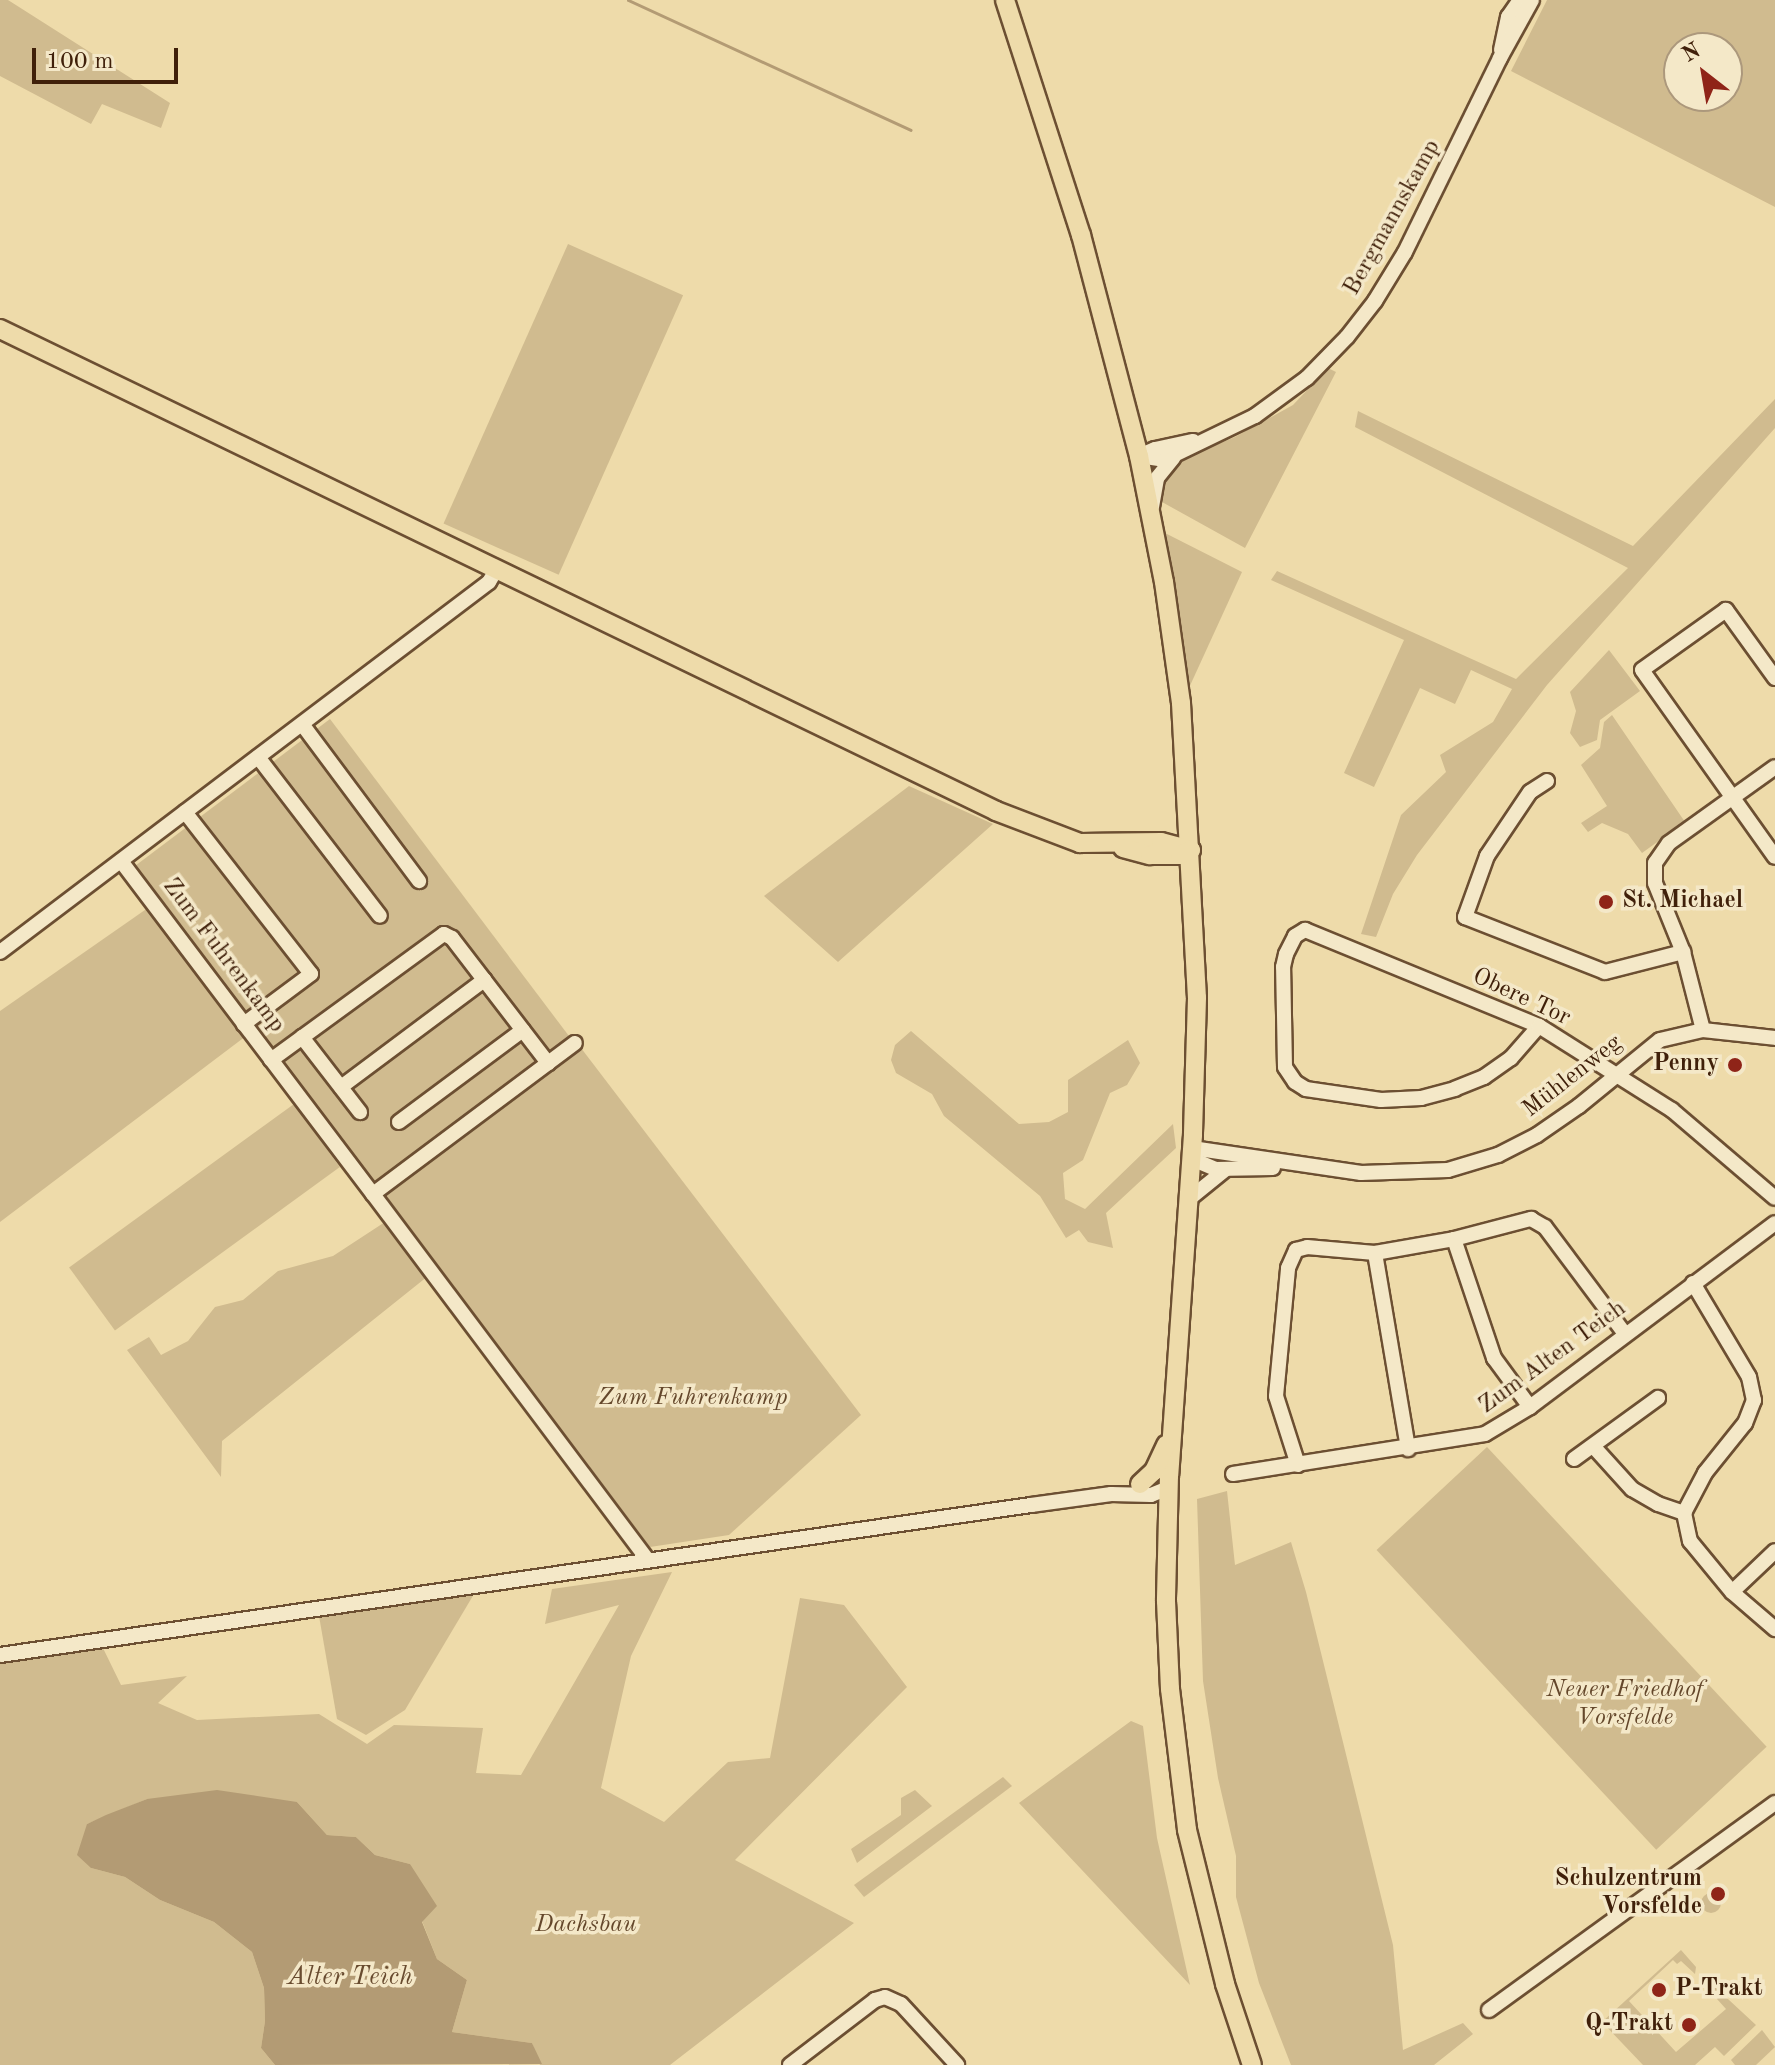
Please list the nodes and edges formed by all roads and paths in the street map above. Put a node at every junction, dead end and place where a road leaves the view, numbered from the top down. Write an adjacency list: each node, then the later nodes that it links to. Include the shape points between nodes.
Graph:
1 (1005, 0): 8 (main road, via 1081,235)
2 (1520, 0): 4 (street, Bergmannskamp, via 1508,17)
3 (1532, 0): 4 (street, Bergmannskamp)
4 (1500, 58): 6 (street, Bergmannskamp, via 1405,252 1375,301 1307,378 1255,416)
5 (0, 329): 10 (main road)
6 (1220, 433): 7 (street, Bergmannskamp); 8 (street, Bergmannskamp)
7 (1176, 455): 8 (street, Bergmannskamp, via 1153,461); 9 (street, via 1157,478)
8 (1139, 456): 9 (main road)
9 (1151, 515): 17 (main road, via 1181,703)
10 (497, 568): 12 (street, via 489,582); 19 (main road, via 996,811 1069,840)
11 (1775, 678): 16 (street, via 1726,610 1642,670)
12 (302, 724): 13 (street); 23 (street)
13 (258, 757): 18 (street); 25 (street)
14 (1775, 767): 16 (street)
15 (1547, 781): 27 (street, via 1530,792 1487,856 1465,917 1605,972)
16 (1731, 799): 21 (street); 27 (street, via 1669,843 1655,863 1655,883)
17 (1188, 803): 19 (main road); 20 (main road)
18 (185, 812): 22 (street); 29 (street, via 311,974)
19 (1156, 848): 20 (main road, via 1180,855); 24 (main road)
20 (1191, 850): 24 (main road)
21 (1775, 857)
22 (121, 861): 26 (street); 29 (street, Zum Fuhrenkamp)
23 (419, 881)
24 (1192, 887): 42 (main road, via 1197,998)
25 (380, 916)
26 (0, 952)
27 (1683, 952): 32 (street)
28 (484, 980): 31 (street); 33 (street, via 444,934); 39 (street)
29 (244, 1024): 36 (street, Zum Fuhrenkamp)
30 (1539, 1026): 30 (street, Obere Tor, via 1511,1058 1484,1077 1421,1098 1381,1100 1300,1086 1285,1067 1283,967 1293,940 1305,930); 38 (street, Obere Tor)
31 (523, 1030): 37 (street); 41 (street)
32 (1703, 1030): 34 (street, Mühlenweg); 38 (street, Mühlenweg, via 1660,1040)
33 (302, 1037): 36 (street); 39 (street)
34 (1775, 1038)
35 (575, 1043): 37 (street)
36 (271, 1060): 45 (street, Zum Fuhrenkamp)
37 (548, 1063): 45 (street)
38 (1618, 1073): 43 (street, Mühlenweg, via 1537,1135 1467,1165 1421,1174); 46 (street, Obere Tor, via 1672,1110)
39 (341, 1087): 40 (street)
40 (360, 1112)
41 (399, 1122)
42 (1192, 1154): 43 (street, Mühlenweg); 44 (street, Mühlenweg, via 1206,1168); 47 (main road)
43 (1305, 1166): 44 (street, Mühlenweg)
44 (1225, 1170): 47 (street)
45 (373, 1194): 66 (street, Zum Fuhrenkamp)
46 (1775, 1198)
47 (1189, 1199): 55 (main road)
48 (1775, 1223): 51 (street, Zum Alten Teich)
49 (1454, 1239): 50 (street); 52 (street, via 1520,1220 1538,1221); 54 (street, via 1494,1358)
50 (1375, 1253): 57 (street); 59 (street, via 1307,1247 1290,1256 1276,1396)
51 (1693, 1283): 52 (street, Zum Alten Teich); 64 (street, via 1749,1377 1754,1400 1745,1423 1705,1473)
52 (1625, 1334): 54 (street, Zum Alten Teich)
53 (1658, 1398): 56 (street)
54 (1530, 1407): 57 (street, Zum Alten Teich, via 1485,1434)
55 (1172, 1427): 61 (main road, via 1157,1467); 62 (main road)
56 (1593, 1446): 58 (street); 64 (street, via 1632,1489)
57 (1408, 1449): 59 (street, Zum Alten Teich)
58 (1574, 1459)
59 (1298, 1465): 60 (street, Zum Alten Teich)
60 (1233, 1474)
61 (1140, 1484): 62 (street); 63 (street)
62 (1168, 1488): 63 (street, via 1151,1495); 75 (main road, via 1170,1689 1187,1830 1216,1953)
63 (1111, 1494): 66 (street)
64 (1684, 1513): 67 (street, via 1690,1541)
65 (1775, 1551): 67 (street)
66 (648, 1560): 69 (street)
67 (1732, 1592): 68 (street)
68 (1775, 1629)
69 (0, 1655)
70 (1775, 1803): 71 (street)
71 (1489, 2010)
72 (811, 2059): 73 (street); 74 (street, via 875,2000 885,1997 901,2004)
73 (790, 2065)
74 (957, 2065)
75 (1252, 2065)

